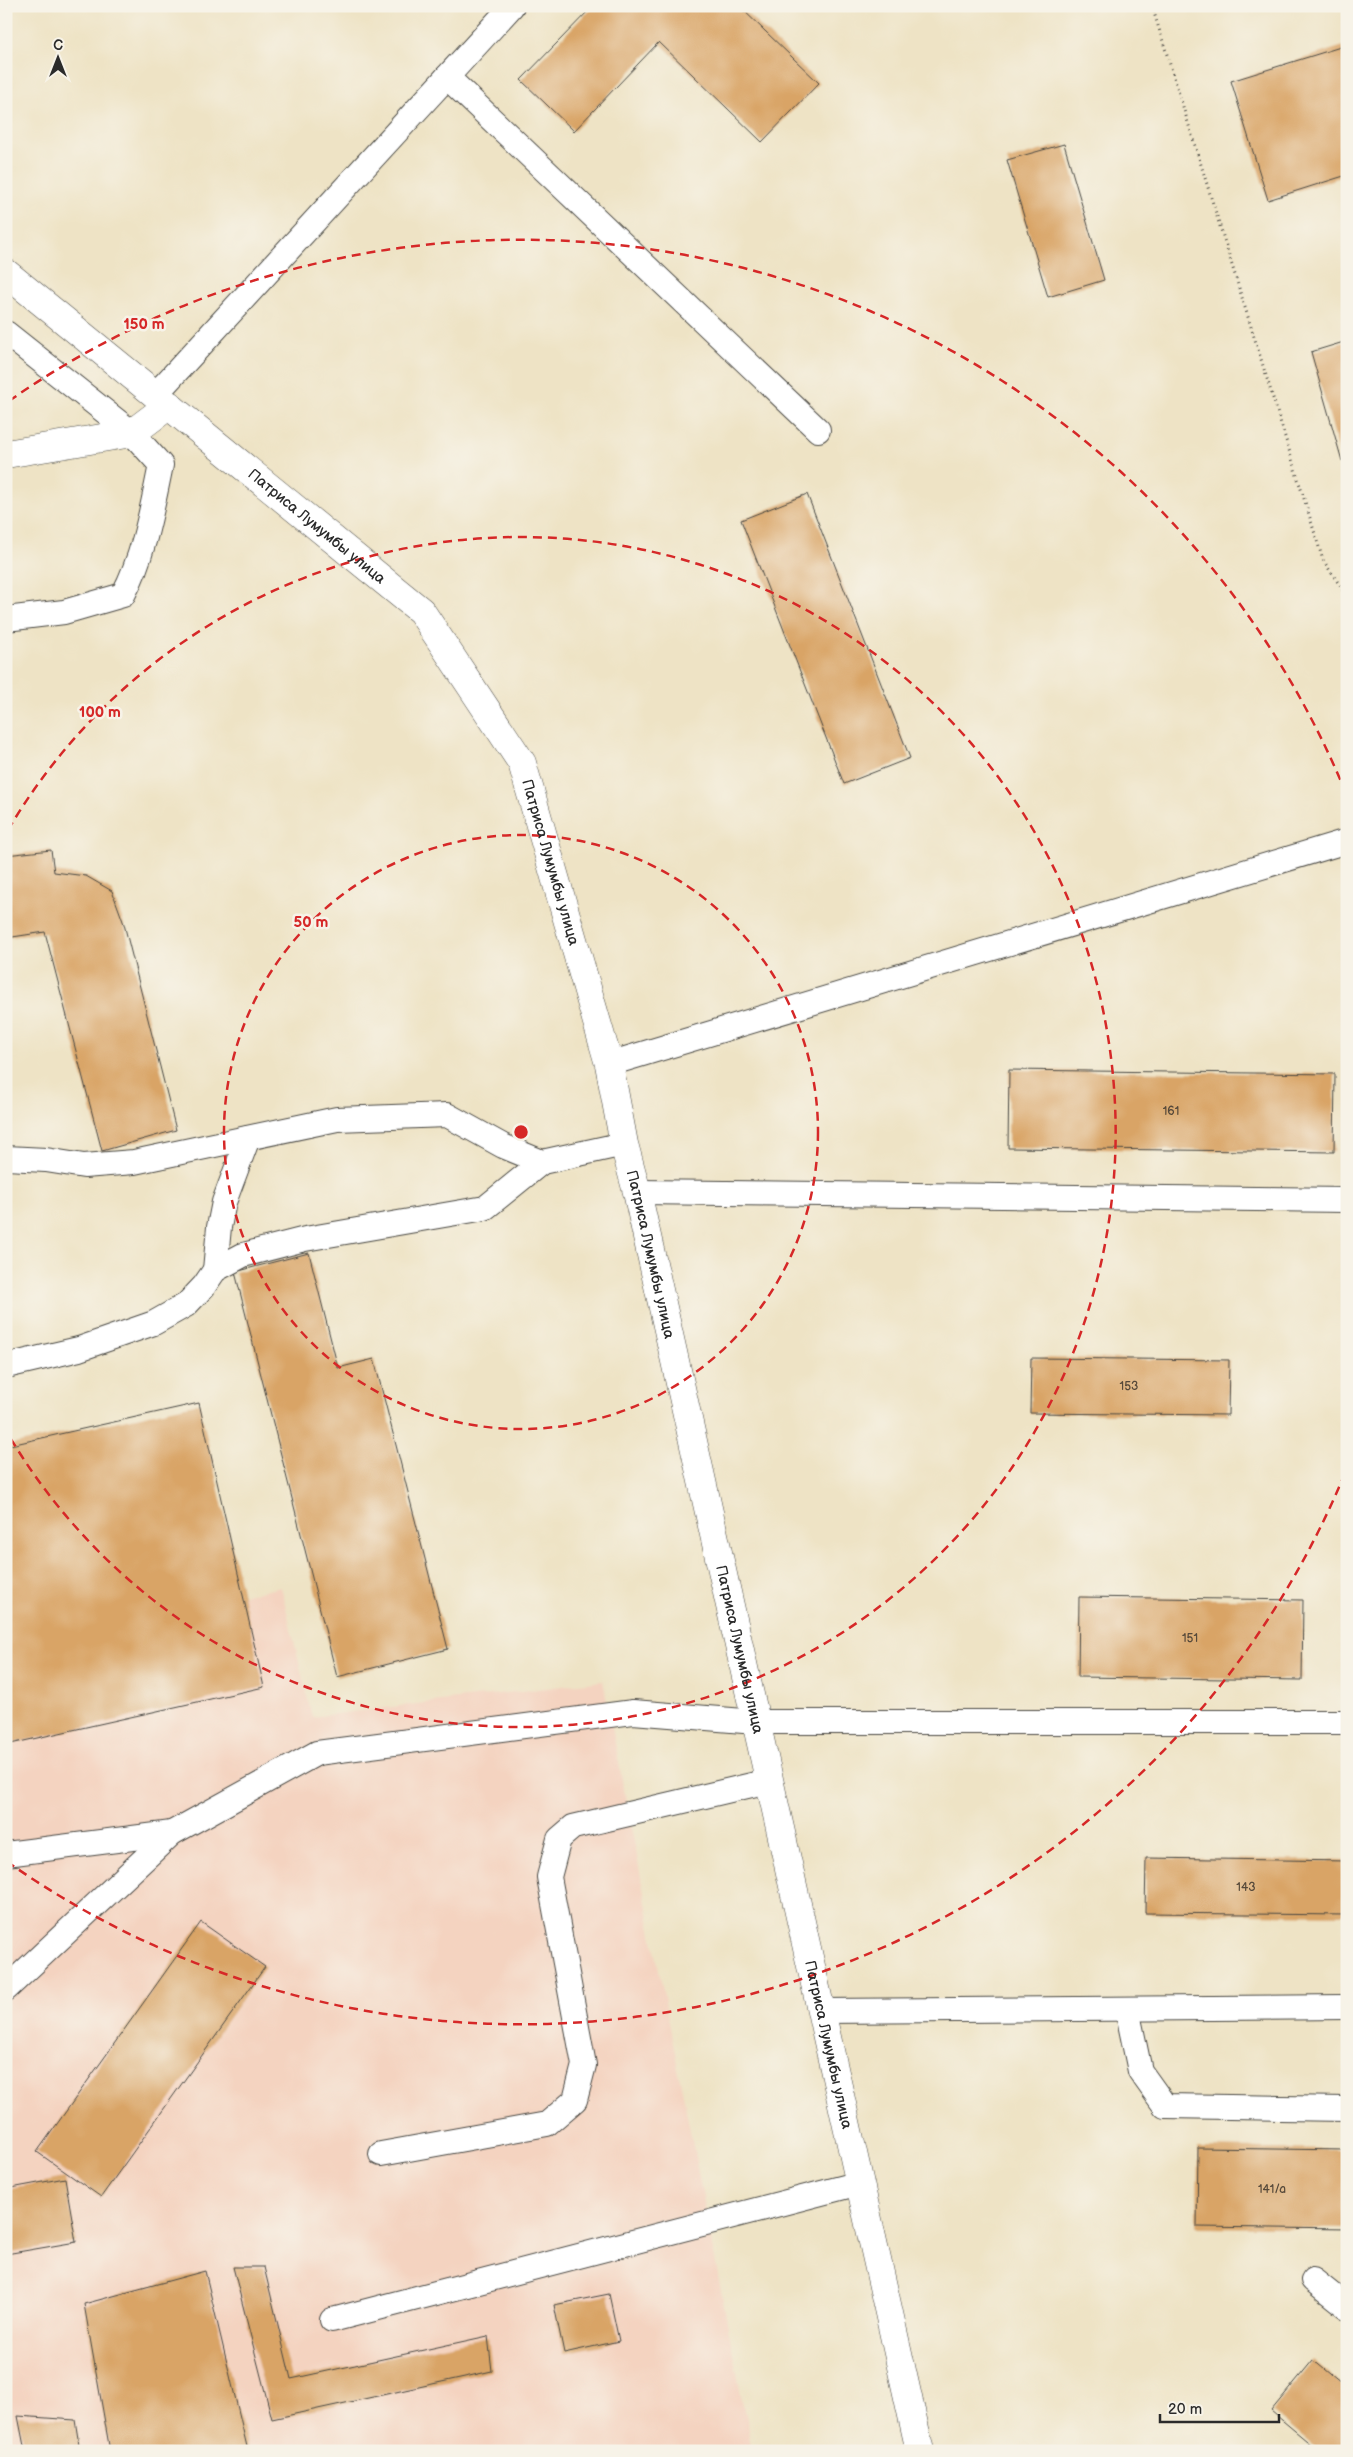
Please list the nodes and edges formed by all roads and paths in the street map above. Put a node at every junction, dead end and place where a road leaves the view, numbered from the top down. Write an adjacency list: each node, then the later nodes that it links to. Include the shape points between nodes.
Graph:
1 (512, 6): 3 (lane)
2 (1152, 6): 10 (path, via 1323,560)
3 (447, 77): 6 (lane); 7 (lane)
4 (6, 273): 6 (street, Патриса Лумумбы улица)
5 (6, 333): 8 (lane)
6 (162, 400): 8 (street); 13 (street, Патриса Лумумбы улица, via 421,611 522,762)
7 (818, 430)
8 (132, 433): 9 (street); 11 (lane, via 161,465 132,578 123,595 64,612)
9 (6, 454)
10 (1347, 596)
11 (6, 619)
12 (1347, 841): 13 (lane)
13 (609, 1064): 15 (street, Патриса Лумумбы улица)
14 (248, 1138): 16 (lane, via 134,1162 84,1166); 17 (lane, via 337,1119 447,1115 502,1146); 20 (lane, via 224,1202)
15 (624, 1144): 17 (lane); 18 (street, Патриса Лумумбы улица)
16 (6, 1158)
17 (542, 1162): 20 (lane, via 484,1208 305,1240 243,1255)
18 (637, 1192): 19 (lane); 22 (street, Патриса Лумумбы улица)
19 (1347, 1200)
20 (215, 1270): 21 (lane, via 186,1305 154,1323 79,1349)
21 (6, 1366)
22 (756, 1722): 23 (lane); 24 (street, Патриса Лумумбы улица); 25 (lane, via 633,1712 317,1753)
23 (1347, 1722)
24 (769, 1780): 30 (street, Патриса Лумумбы улица); 32 (lane, via 573,1827 559,1839 549,1877 584,2065 575,2100 547,2124)
25 (172, 1833): 26 (lane); 27 (lane)
26 (6, 1854)
27 (6, 1989)
28 (1347, 2008): 29 (lane)
29 (1127, 2009): 30 (lane); 31 (lane, via 1140,2070 1165,2106)
30 (821, 2011): 33 (street, Патриса Лумумбы улица)
31 (1347, 2109)
32 (381, 2154)
33 (860, 2184): 36 (lane); 37 (street, Патриса Лумумбы улица)
34 (1313, 2280): 35 (lane)
35 (1347, 2307)
36 (332, 2320)
37 (920, 2451)

